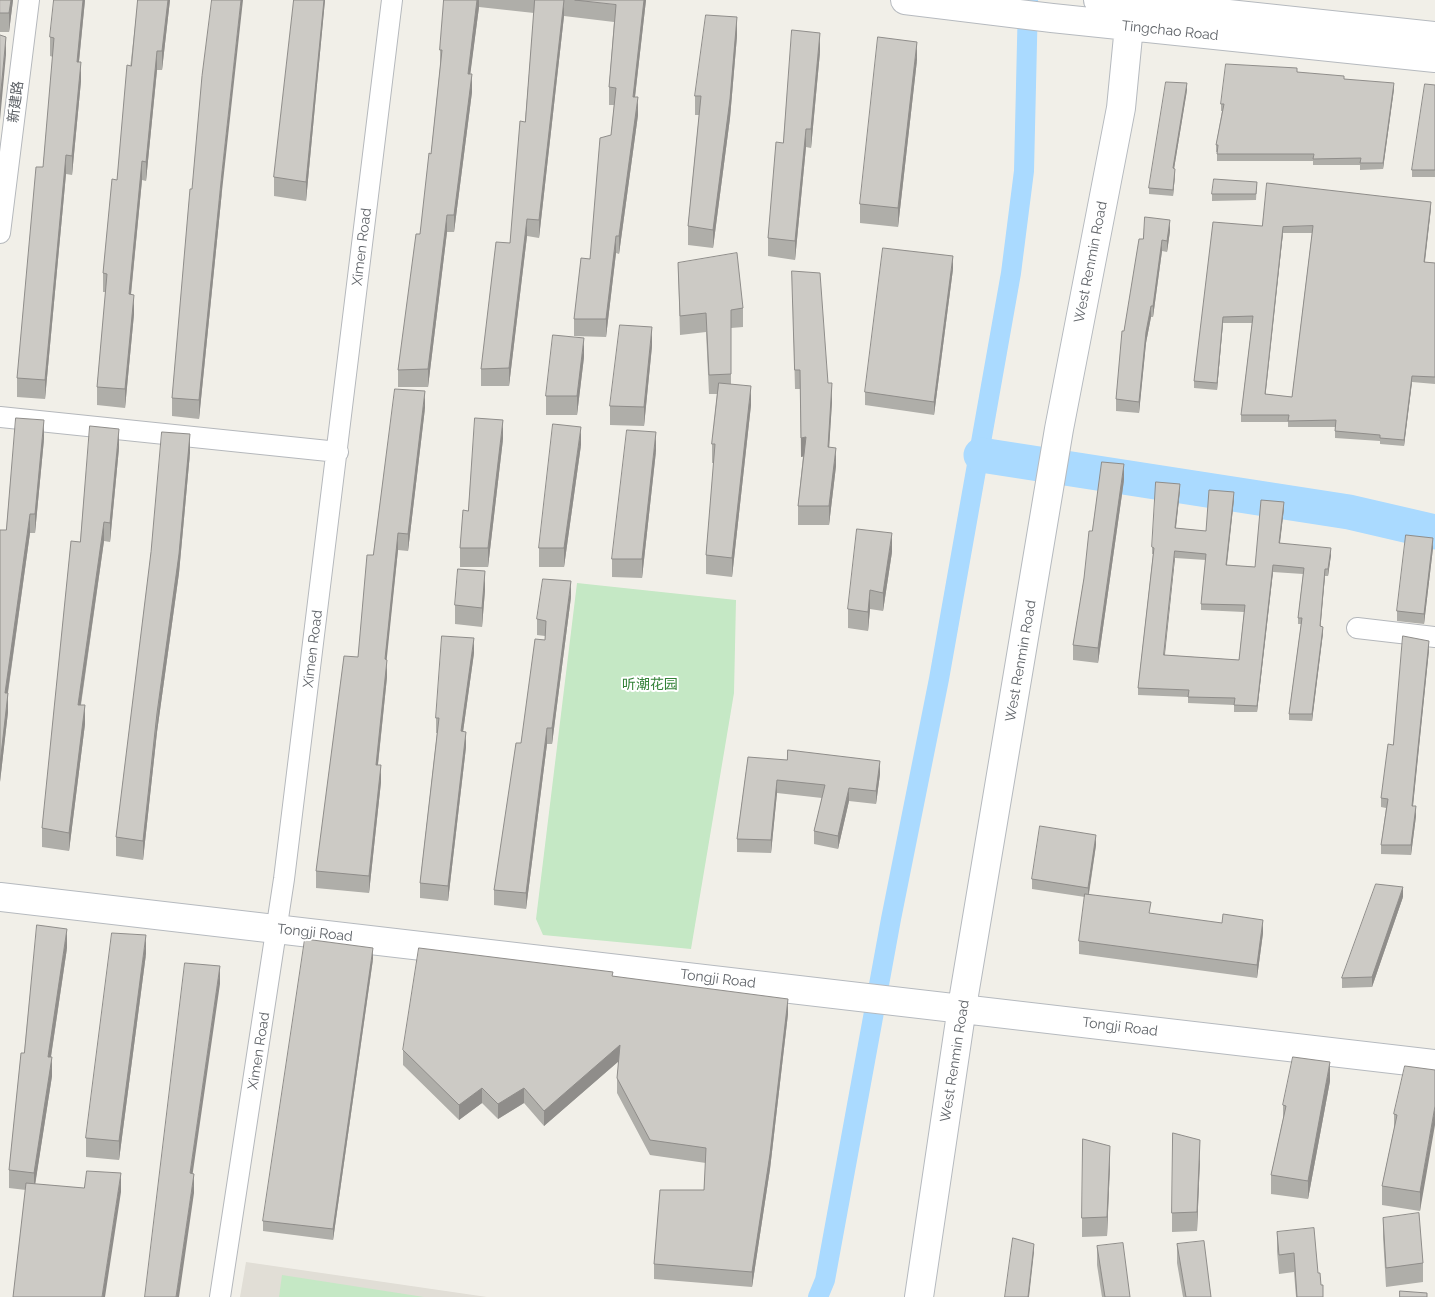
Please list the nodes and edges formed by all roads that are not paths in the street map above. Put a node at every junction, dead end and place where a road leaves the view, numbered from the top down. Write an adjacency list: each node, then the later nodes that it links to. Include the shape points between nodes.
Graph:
1 (29, 0): 8 (street, 新建路, via 15,45)
2 (392, 0): 10 (street, Ximen Road)
3 (905, 0): 5 (street, Tingchao Road, via 1039,16)
4 (1088, 0): 5 (street)
5 (1134, 5): 6 (street, Tingchao Road); 7 (street, Tingchao Road); 15 (street, West Renmin Road, via 1121,108 1058,431)
6 (1435, 36)
7 (1435, 58)
8 (0, 233)
9 (0, 417): 10 (street)
10 (338, 452): 14 (street, Ximen Road)
11 (1357, 628): 12 (street)
12 (1435, 637)
13 (0, 896): 14 (street, Tongji Road)
14 (277, 929): 15 (street, Tongji Road); 17 (street, Ximen Road)
15 (962, 1007): 16 (street, Tongji Road); 18 (street, West Renmin Road)
16 (1435, 1064)
17 (220, 1297)
18 (919, 1297)

